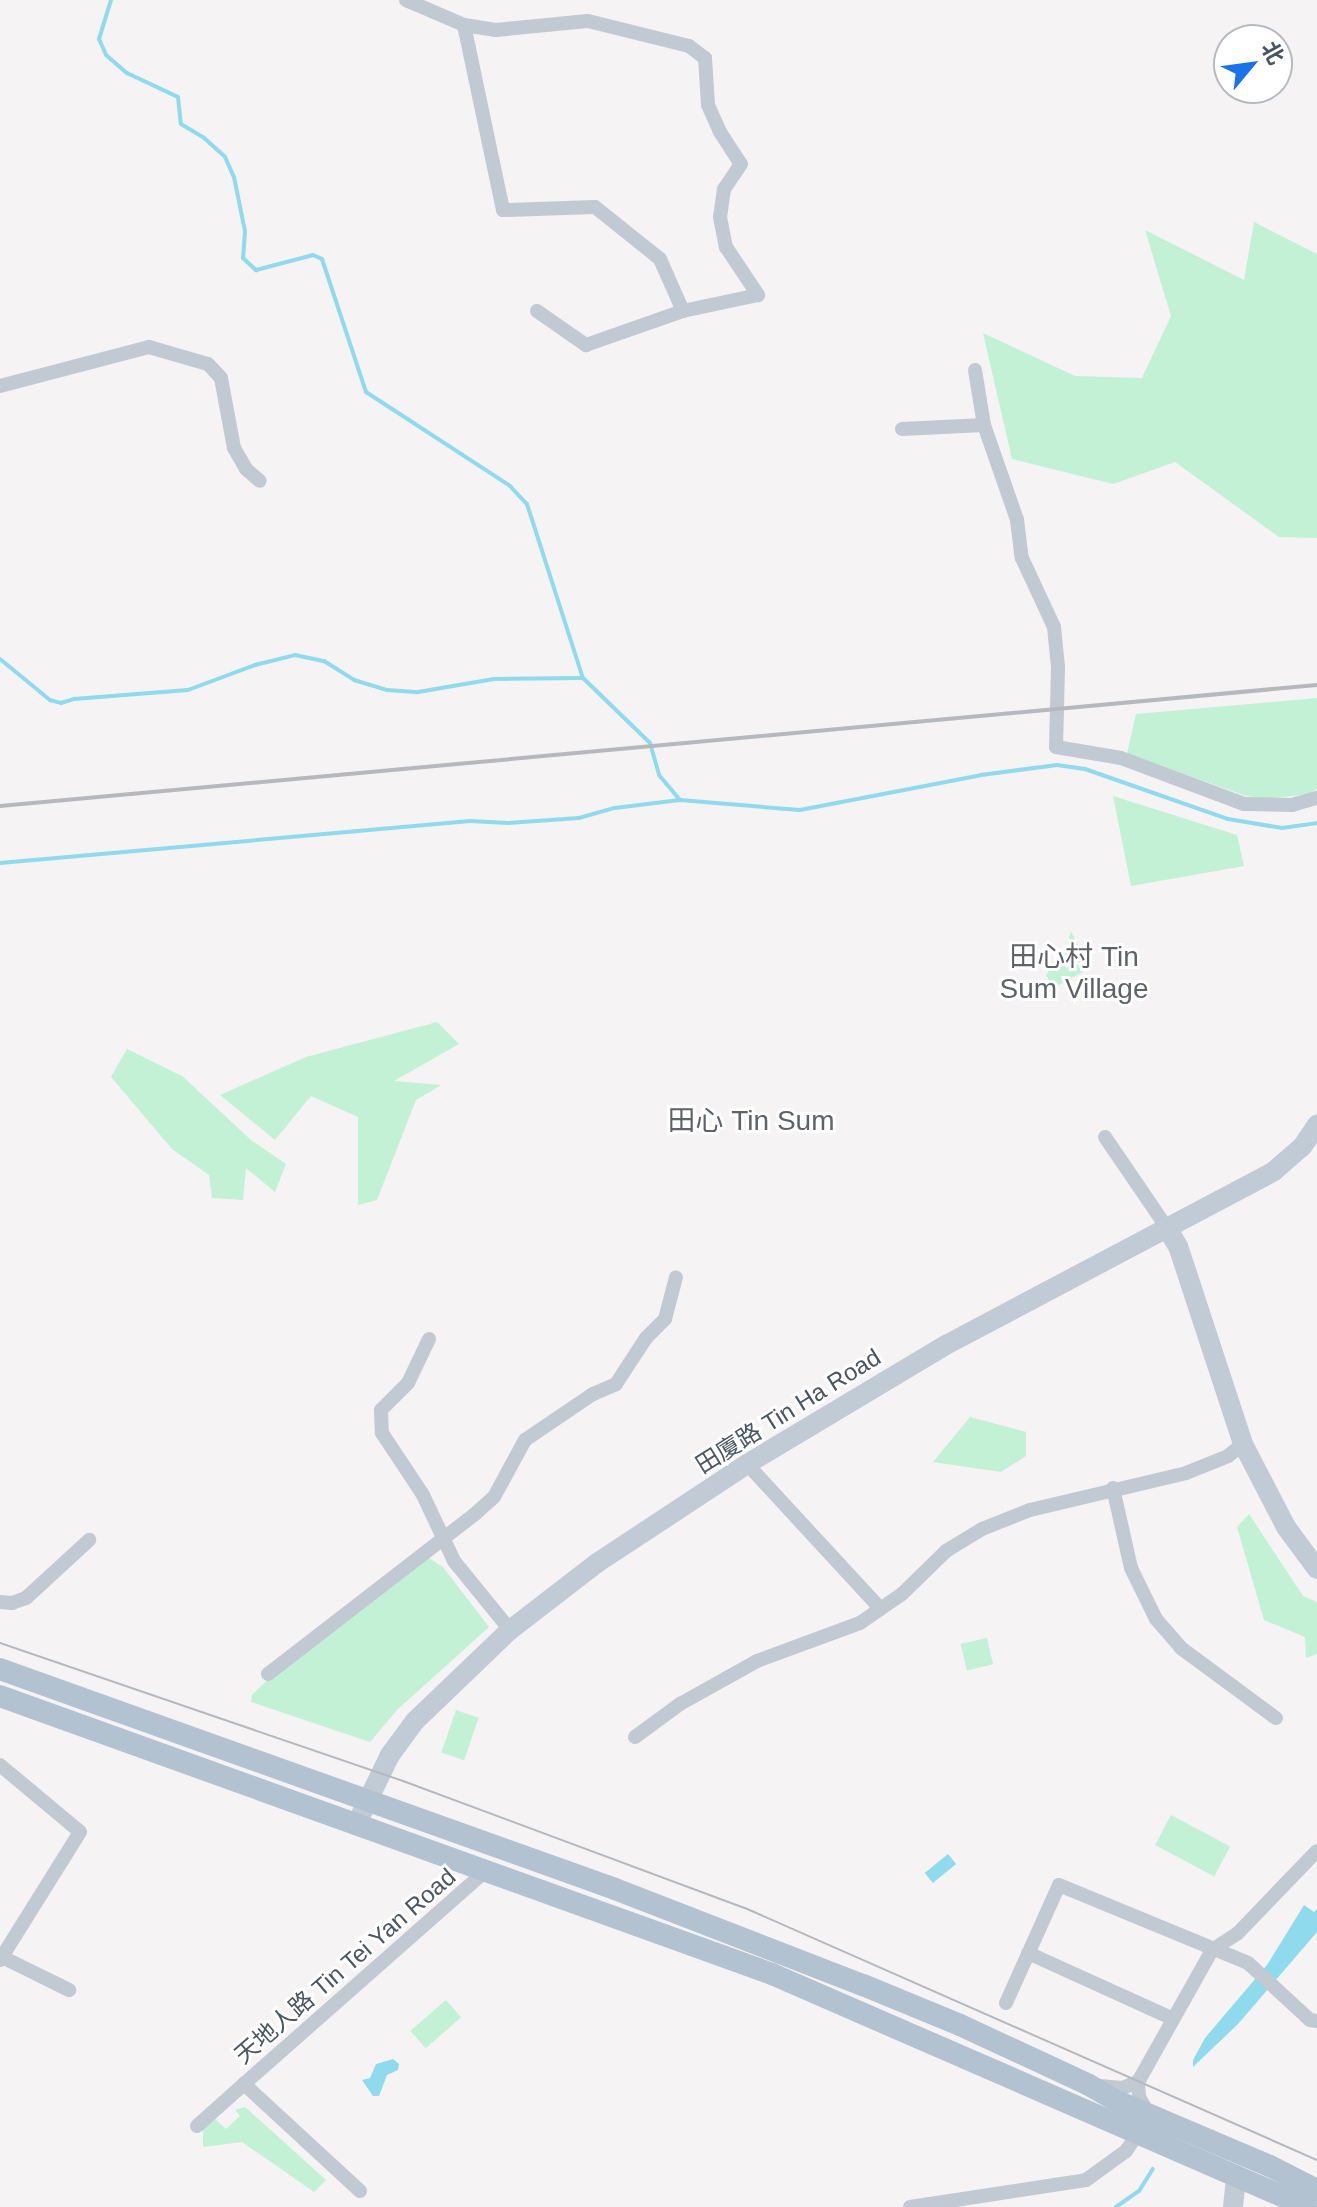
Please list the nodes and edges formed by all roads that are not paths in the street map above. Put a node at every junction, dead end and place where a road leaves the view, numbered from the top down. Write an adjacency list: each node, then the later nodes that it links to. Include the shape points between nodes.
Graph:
1 (406, 0): 2 (street)
2 (464, 25): 4 (street, via 503,210 595,207 660,259); 4 (street, via 496,30 588,21 689,46 705,58 708,105 741,164 724,189 720,217 726,247 758,295)
3 (537, 311): 4 (street, via 586,345)
4 (683, 311)
5 (975, 370): 7 (street)
6 (0, 386): 9 (street, via 149,347 198,360 221,378 234,448)
7 (984, 425): 8 (street); 10 (street, via 1017,520 1022,558 1054,627 1056,747 1121,758 1244,804 1292,805)
8 (902, 429)
9 (260, 481)
10 (1317, 798)
11 (1317, 1125): 13 (street, 田廈路 Tin Ha Road, via 1302,1147 1274,1171)
12 (1105, 1137): 13 (street)
13 (1167, 1228): 16 (street, via 1178,1246); 17 (street, 田廈路 Tin Ha Road, via 944,1346)
14 (676, 1277): 19 (street, via 665,1319 616,1384 525,1440 494,1497)
15 (429, 1339): 19 (street, via 408,1383 381,1410 382,1433)
16 (1243, 1444): 18 (street, via 1186,1473); 21 (street, via 1286,1527)
17 (747, 1464): 23 (street); 24 (street, 田廈路 Tin Ha Road, via 597,1563)
18 (1113, 1488): 23 (street, via 982,1529 946,1551); 28 (street, via 1131,1568 1156,1619 1181,1648)
19 (445, 1538): 24 (street, via 454,1561); 26 (street)
20 (89, 1540): 22 (street, via 26,1598)
21 (1317, 1569)
22 (0, 1602)
23 (881, 1609): 29 (street, via 860,1623 720,1679)
24 (510, 1630): 31 (street, 田廈路 Tin Ha Road, via 415,1721 390,1755)
25 (0, 1669): 31 (main road)
26 (268, 1674)
27 (0, 1696): 32 (main road)
28 (1276, 1718)
29 (635, 1737)
30 (0, 1765): 37 (street, via 80,1832)
31 (368, 1801): 32 (street, 田廈路 Tin Ha Road); 44 (main road, via 759,1944 960,2025)
32 (356, 1825): 34 (main road)
33 (1317, 1851): 35 (street, via 1237,1934)
34 (486, 1871): 43 (street, 天地人路 Tin Tei Yan Road); 45 (main road, via 772,1974)
35 (1212, 1950): 36 (street, via 1059,1885); 40 (street); 41 (street, via 1248,1963)
36 (1028, 1953): 39 (street); 40 (street)
37 (1, 1959): 38 (street)
38 (69, 1990)
39 (1008, 1999)
40 (1171, 2018): 42 (street)
41 (1317, 2021)
42 (1138, 2082): 44 (street, via 1122,2088); 45 (street)
43 (244, 2084): 46 (street); 51 (street, 天地人路 Tin Tei Yan Road)
44 (1089, 2085): 45 (main road)
45 (1144, 2124): 47 (main road); 49 (main road); 52 (street, via 1126,2151 1086,2180)
46 (197, 2126)
47 (1196, 2136): 48 (main road); 49 (main road, via 1232,2164)
48 (1270, 2166): 49 (main road, via 1251,2165); 50 (main road)
49 (1236, 2177): 53 (street); 54 (main road)
50 (1317, 2190)
51 (360, 2191)
52 (910, 2207)
53 (1233, 2207)
54 (1307, 2207)

